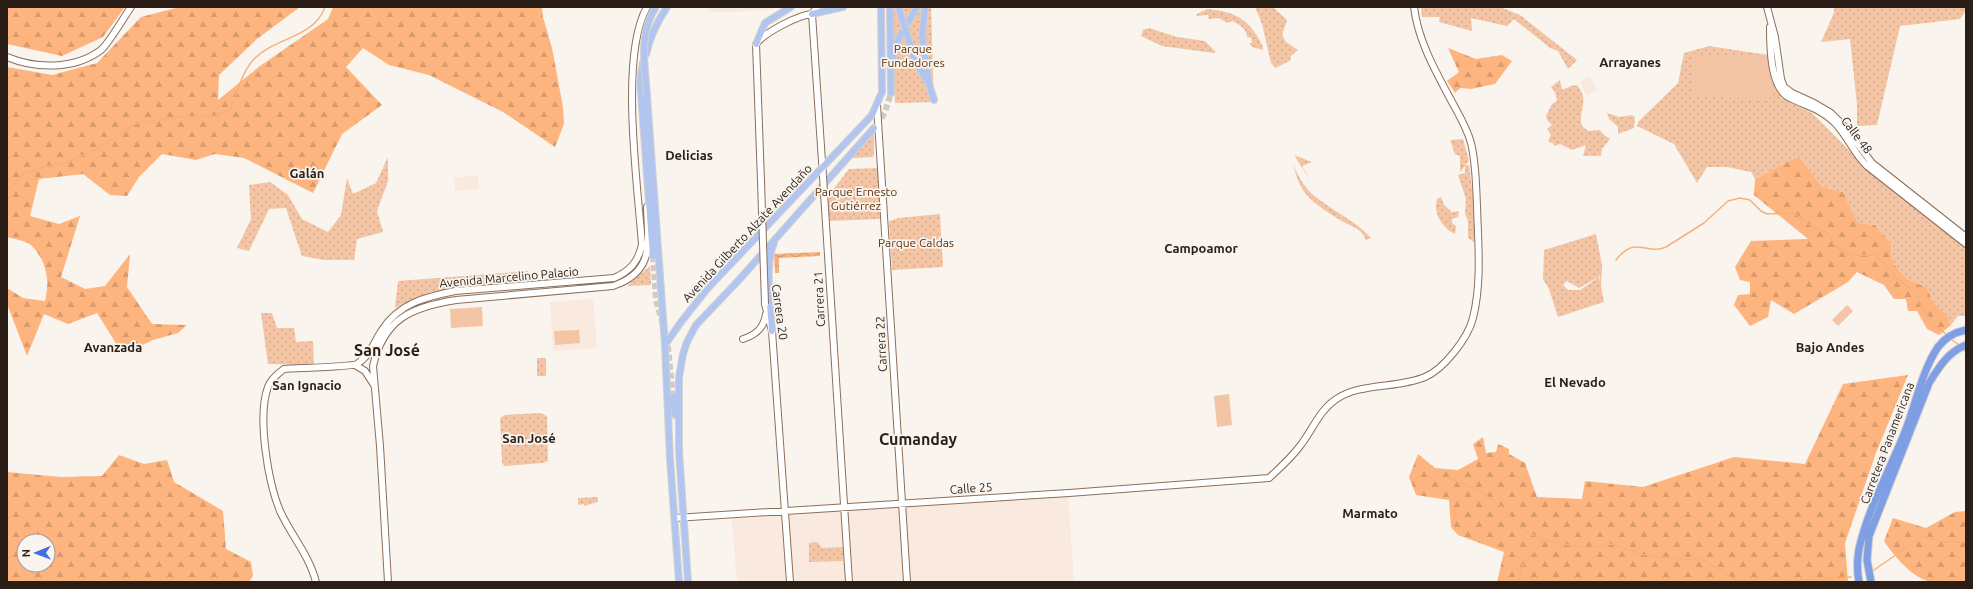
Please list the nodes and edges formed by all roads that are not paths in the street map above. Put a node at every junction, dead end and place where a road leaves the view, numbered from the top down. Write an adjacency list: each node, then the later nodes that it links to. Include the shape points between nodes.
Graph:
1 (131, 7): 18 (main road, via 102,49 85,59 41,66)
2 (647, 7): 37 (main road, Avenida Marcelino Palacio, via 635,49 632,84 642,245 633,266 626,273 614,278 455,292 420,299 392,317 382,328 369,353)
3 (656, 7): 36 (main road, bridge, via 648,19 644,44)
4 (667, 7): 25 (main road, Avenida Marcelino Palacio, via 649,40 641,72)
5 (791, 7): 17 (main road, via 764,24)
6 (817, 7): 15 (main road)
7 (843, 7): 15 (main road)
8 (881, 7): 23 (main road, Avenida Gilberto Alzate Avendaño, via 882,84)
9 (890, 7): 19 (main road)
10 (898, 7): 20 (main road, bridge, via 918,68)
11 (917, 7): 19 (main road, via 898,40)
12 (925, 7): 20 (main road, via 922,37)
13 (1414, 7): 41 (main road, Calle 25, via 1415,20 1434,71 1466,129 1473,152 1478,290 1473,318 1465,336 1447,362 1436,371 1416,380 1346,394 1335,400 1322,411 1301,445 1286,463 1269,478)
14 (1767, 7): 16 (main road, Calle 48)
15 (812, 14): 17 (main road, via 764,35); 26 (main road, Carrera 21)
16 (1771, 23): 28 (main road, Calle 48, via 1781,79 1787,90 1831,113 1843,125 1868,160); 29 (main road, Calle 48, via 1770,38 1775,76 1781,91 1825,115 1839,128 1867,166)
17 (756, 44): 31 (main road, Carrera 20, bridge)
18 (7, 57)
19 (891, 66): 21 (main road)
20 (929, 84): 22 (main road)
21 (891, 93)
22 (934, 100)
23 (877, 105): 26 (main road, Avenida Gilberto Alzate Avendaño, via 867,121); 41 (main road, Carrera 22)
24 (874, 128): 27 (main road, Avenida Gilberto Alzate Avendaño)
25 (644, 150): 30 (main road, Avenida Marcelino Palacio); 38 (main road, Avenida Marcelino Palacio, via 648,248 642,266 635,275 626,282 613,286 456,300 414,309 404,315 388,332 375,355 373,366)
26 (822, 168): 36 (main road, Avenida Gilberto Alzate Avendaño, via 708,288); 42 (main road, Carrera 21, bridge)
27 (778, 237): 33 (main road, via 770,258); 40 (main road, Avenida Gilberto Alzate Avendaño, via 696,325 687,342 679,377)
28 (1966, 237)
29 (1966, 244)
30 (654, 256)
31 (766, 312): 33 (main road, Carrera 20); 34 (main road, via 762,327)
32 (1966, 330): 46 (highway, Carretera Panamericana, via 1947,338 1928,366 1906,431 1877,500)
33 (772, 331): 43 (main road, Carrera 20)
34 (743, 339)
35 (1966, 345): 46 (highway, Carretera Panamericana, via 1949,355 1929,383)
36 (665, 346): 45 (main road)
37 (355, 365): 38 (main road, via 365,371); 47 (main road, via 284,369 271,381 265,402 268,468 276,499 307,556)
38 (376, 390): 48 (main road, Avenida Marcelino Palacio)
39 (673, 397): 40 (main road)
40 (679, 451): 44 (main road, Avenida Gilberto Alzate Avendaño)
41 (902, 504): 42 (main road, Calle 25); 53 (main road, Carrera 22)
42 (843, 508): 43 (main road, Calle 25); 52 (main road, Carrera 21)
43 (785, 512): 44 (main road, Calle 25); 51 (main road, Carrera 20)
44 (684, 517): 45 (main road, Calle 25); 50 (main road, Avenida Gilberto Alzate Avendaño)
45 (675, 518): 49 (main road)
46 (1871, 524): 54 (highway, Carretera Panamericana, via 1858,556); 55 (highway, Carretera Panamericana, via 1867,560)
47 (316, 582)
48 (388, 582)
49 (679, 582)
50 (688, 582)
51 (790, 582)
52 (849, 582)
53 (907, 582)
54 (1859, 582)
55 (1871, 582)

